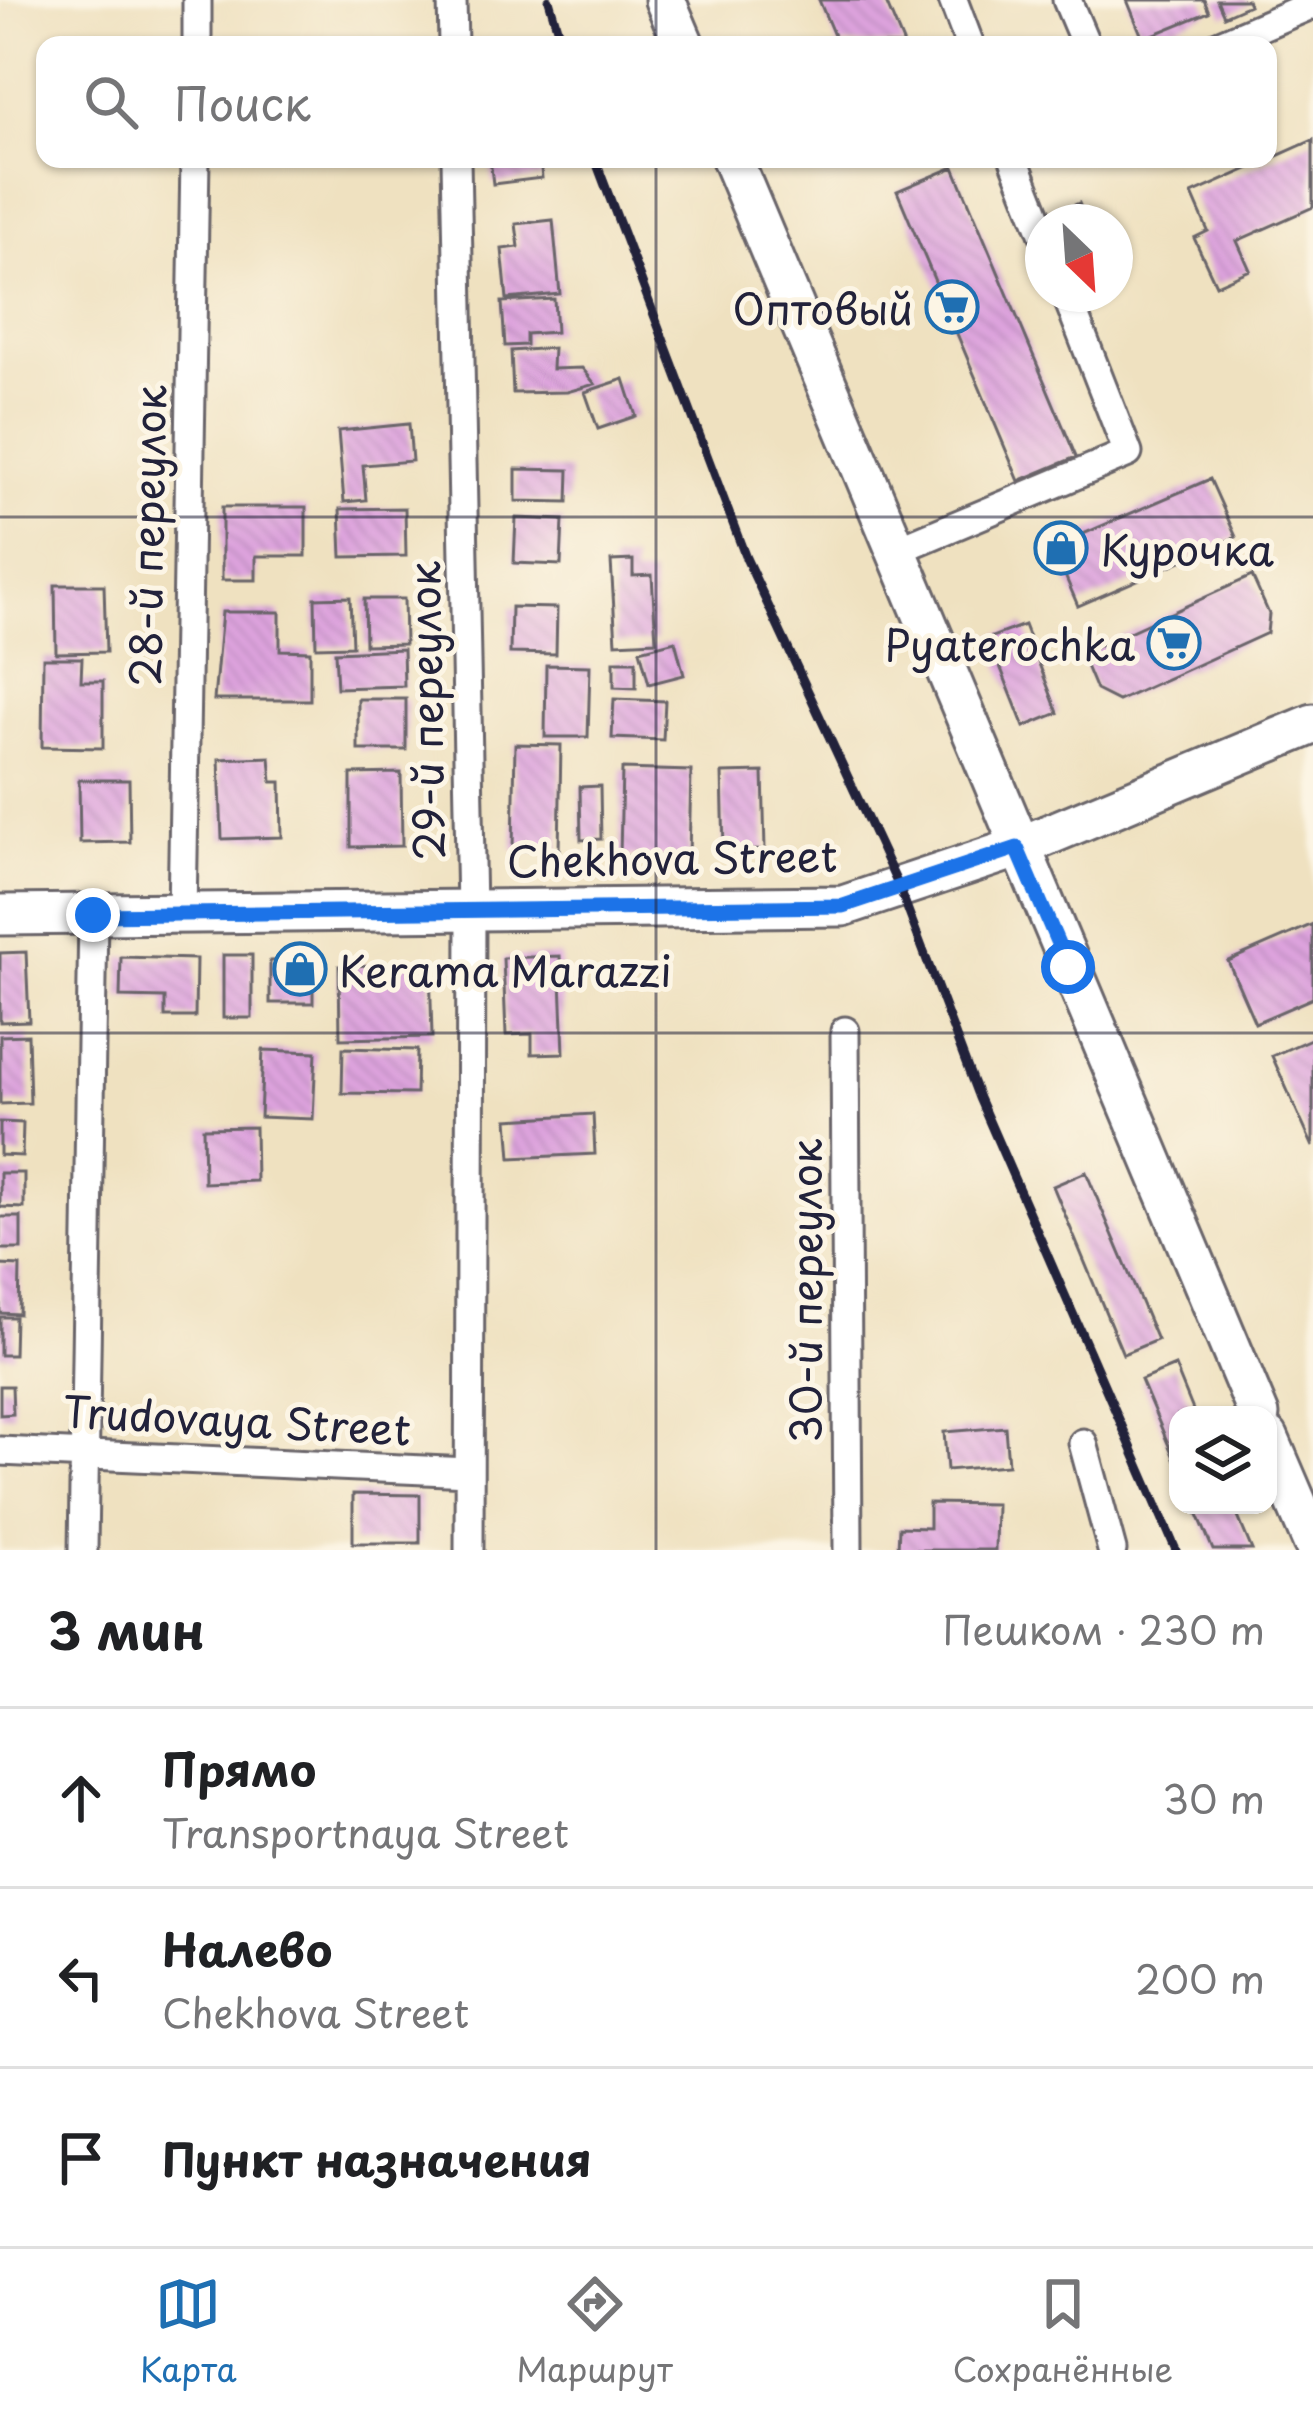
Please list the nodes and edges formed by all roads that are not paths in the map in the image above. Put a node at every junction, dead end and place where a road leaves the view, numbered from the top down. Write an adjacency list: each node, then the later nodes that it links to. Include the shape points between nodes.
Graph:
1 (197, 0): 7 (street)
2 (452, 0): 8 (street)
3 (665, 0): 9 (main road)
4 (953, 0): 10 (street)
5 (1066, 0): 11 (street)
6 (1313, 4): 12 (street)
7 (196, 36)
8 (453, 36)
9 (680, 36)
10 (967, 36)
11 (1082, 36)
12 (1239, 36)
13 (195, 168): 23 (street, 28-й переулок)
14 (456, 168): 22 (street, 29-й переулок)
15 (736, 168): 19 (main road)
16 (1018, 168): 17 (street)
17 (1032, 204)
18 (1073, 312): 19 (street, via 1128,454)
19 (895, 551): 21 (main road)
20 (1313, 724): 21 (main road, Chekhova Street)
21 (1017, 848): 22 (main road, Chekhova Street, via 843,906); 27 (main road)
22 (471, 910): 23 (main road, Chekhova Street); 32 (street, 29-й переулок)
23 (182, 914): 25 (main road, Chekhova Street)
24 (0, 915): 25 (main road, Chekhova Street)
25 (93, 915): 30 (street)
26 (845, 1031): 36 (street, 30-й переулок)
27 (1255, 1406)
28 (1083, 1443): 37 (street)
29 (0, 1451): 30 (street, Trudovaya Street)
30 (85, 1455): 32 (street, Trudovaya Street); 34 (street)
31 (1277, 1458): 33 (main road)
32 (470, 1472): 35 (street, 29-й переулок)
33 (1313, 1542)
34 (83, 1550)
35 (469, 1550)
36 (848, 1550)
37 (1112, 1550)

